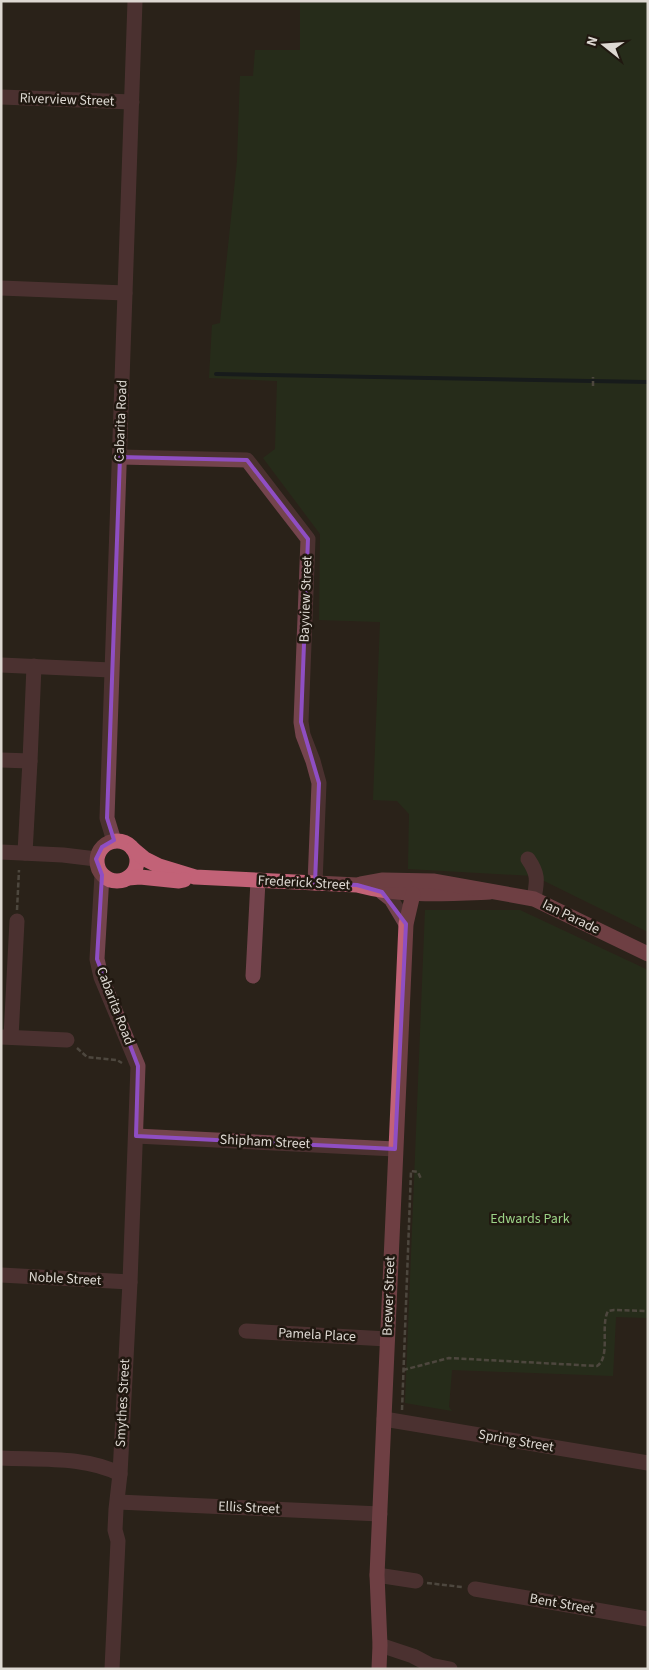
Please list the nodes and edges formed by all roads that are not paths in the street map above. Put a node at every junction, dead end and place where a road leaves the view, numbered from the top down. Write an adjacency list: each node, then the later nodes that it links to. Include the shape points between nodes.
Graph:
1 (135, 1): 3 (street, Cabarita Road)
2 (1, 98): 3 (street, Riverview Street)
3 (132, 102): 5 (street, Cabarita Road)
4 (1, 288): 5 (street)
5 (125, 293): 6 (street, Cabarita Road)
6 (120, 457): 9 (street, Cabarita Road); 22 (street, Bayview Street, via 247,460 308,539 300,722 319,783)
7 (1, 665): 8 (street)
8 (34, 666): 9 (street); 11 (street)
9 (111, 670): 12 (street, Cabarita Road, via 107,818)
10 (1, 760): 11 (street)
11 (30, 761): 15 (street)
12 (114, 840): 13 (main road, via 125,842); 16 (main road, via 102,847)
13 (133, 849): 19 (main road, via 136,868); 20 (main road, Frederick Street, via 158,866)
14 (1, 852): 15 (street)
15 (26, 853): 16 (street)
16 (96, 859): 18 (main road)
17 (528, 859): 25 (street, via 535,870)
18 (102, 875): 19 (main road, via 113,881); 33 (street, Cabarita Road, via 97,959 101,977 138,1066)
19 (128, 878): 20 (main road, Frederick Street, via 178,881)
20 (195, 878): 21 (main road, Frederick Street)
21 (258, 880): 22 (main road, Frederick Street); 30 (street)
22 (315, 882): 23 (main road, Frederick Street)
23 (358, 885): 24 (main road, Ian Parade, via 383,880)
24 (400, 889): 25 (main road, Ian Parade, via 490,892); 27 (main road, Brewer Street); 27 (street)
25 (534, 899): 29 (main road, Ian Parade)
26 (17, 921): 28 (street)
27 (406, 924): 34 (main road, Brewer Street)
28 (8, 944): 31 (street)
29 (648, 954)
30 (253, 976)
31 (6, 1037): 32 (street)
32 (67, 1040)
33 (136, 1136): 34 (street, Shipham Street); 36 (street, Smythes Street)
34 (395, 1148): 38 (main road, Brewer Street)
35 (1, 1275): 36 (street, Noble Street)
36 (130, 1282): 40 (street, Smythes Street)
37 (246, 1331): 38 (street, Pamela Place)
38 (387, 1338): 39 (main road, Brewer Street)
39 (384, 1419): 43 (street, Spring Street); 46 (main road, Brewer Street)
40 (121, 1454): 42 (street); 44 (street, Smythes Street)
41 (1, 1458): 42 (street)
42 (86, 1463): 44 (street, via 101,1465)
43 (648, 1463)
44 (120, 1474): 45 (street, Smythes Street)
45 (118, 1502): 46 (street, Ellis Street); 52 (street, Smythes Street)
46 (380, 1514): 47 (main road, Brewer Street)
47 (377, 1576): 48 (street); 51 (main road, Brewer Street)
48 (416, 1581)
49 (476, 1589): 50 (street, Bent Street)
50 (648, 1619)
51 (380, 1645): 53 (main road, Brewer Street); 54 (street, via 430,1665)
52 (112, 1669)
53 (379, 1669)
54 (450, 1669)

